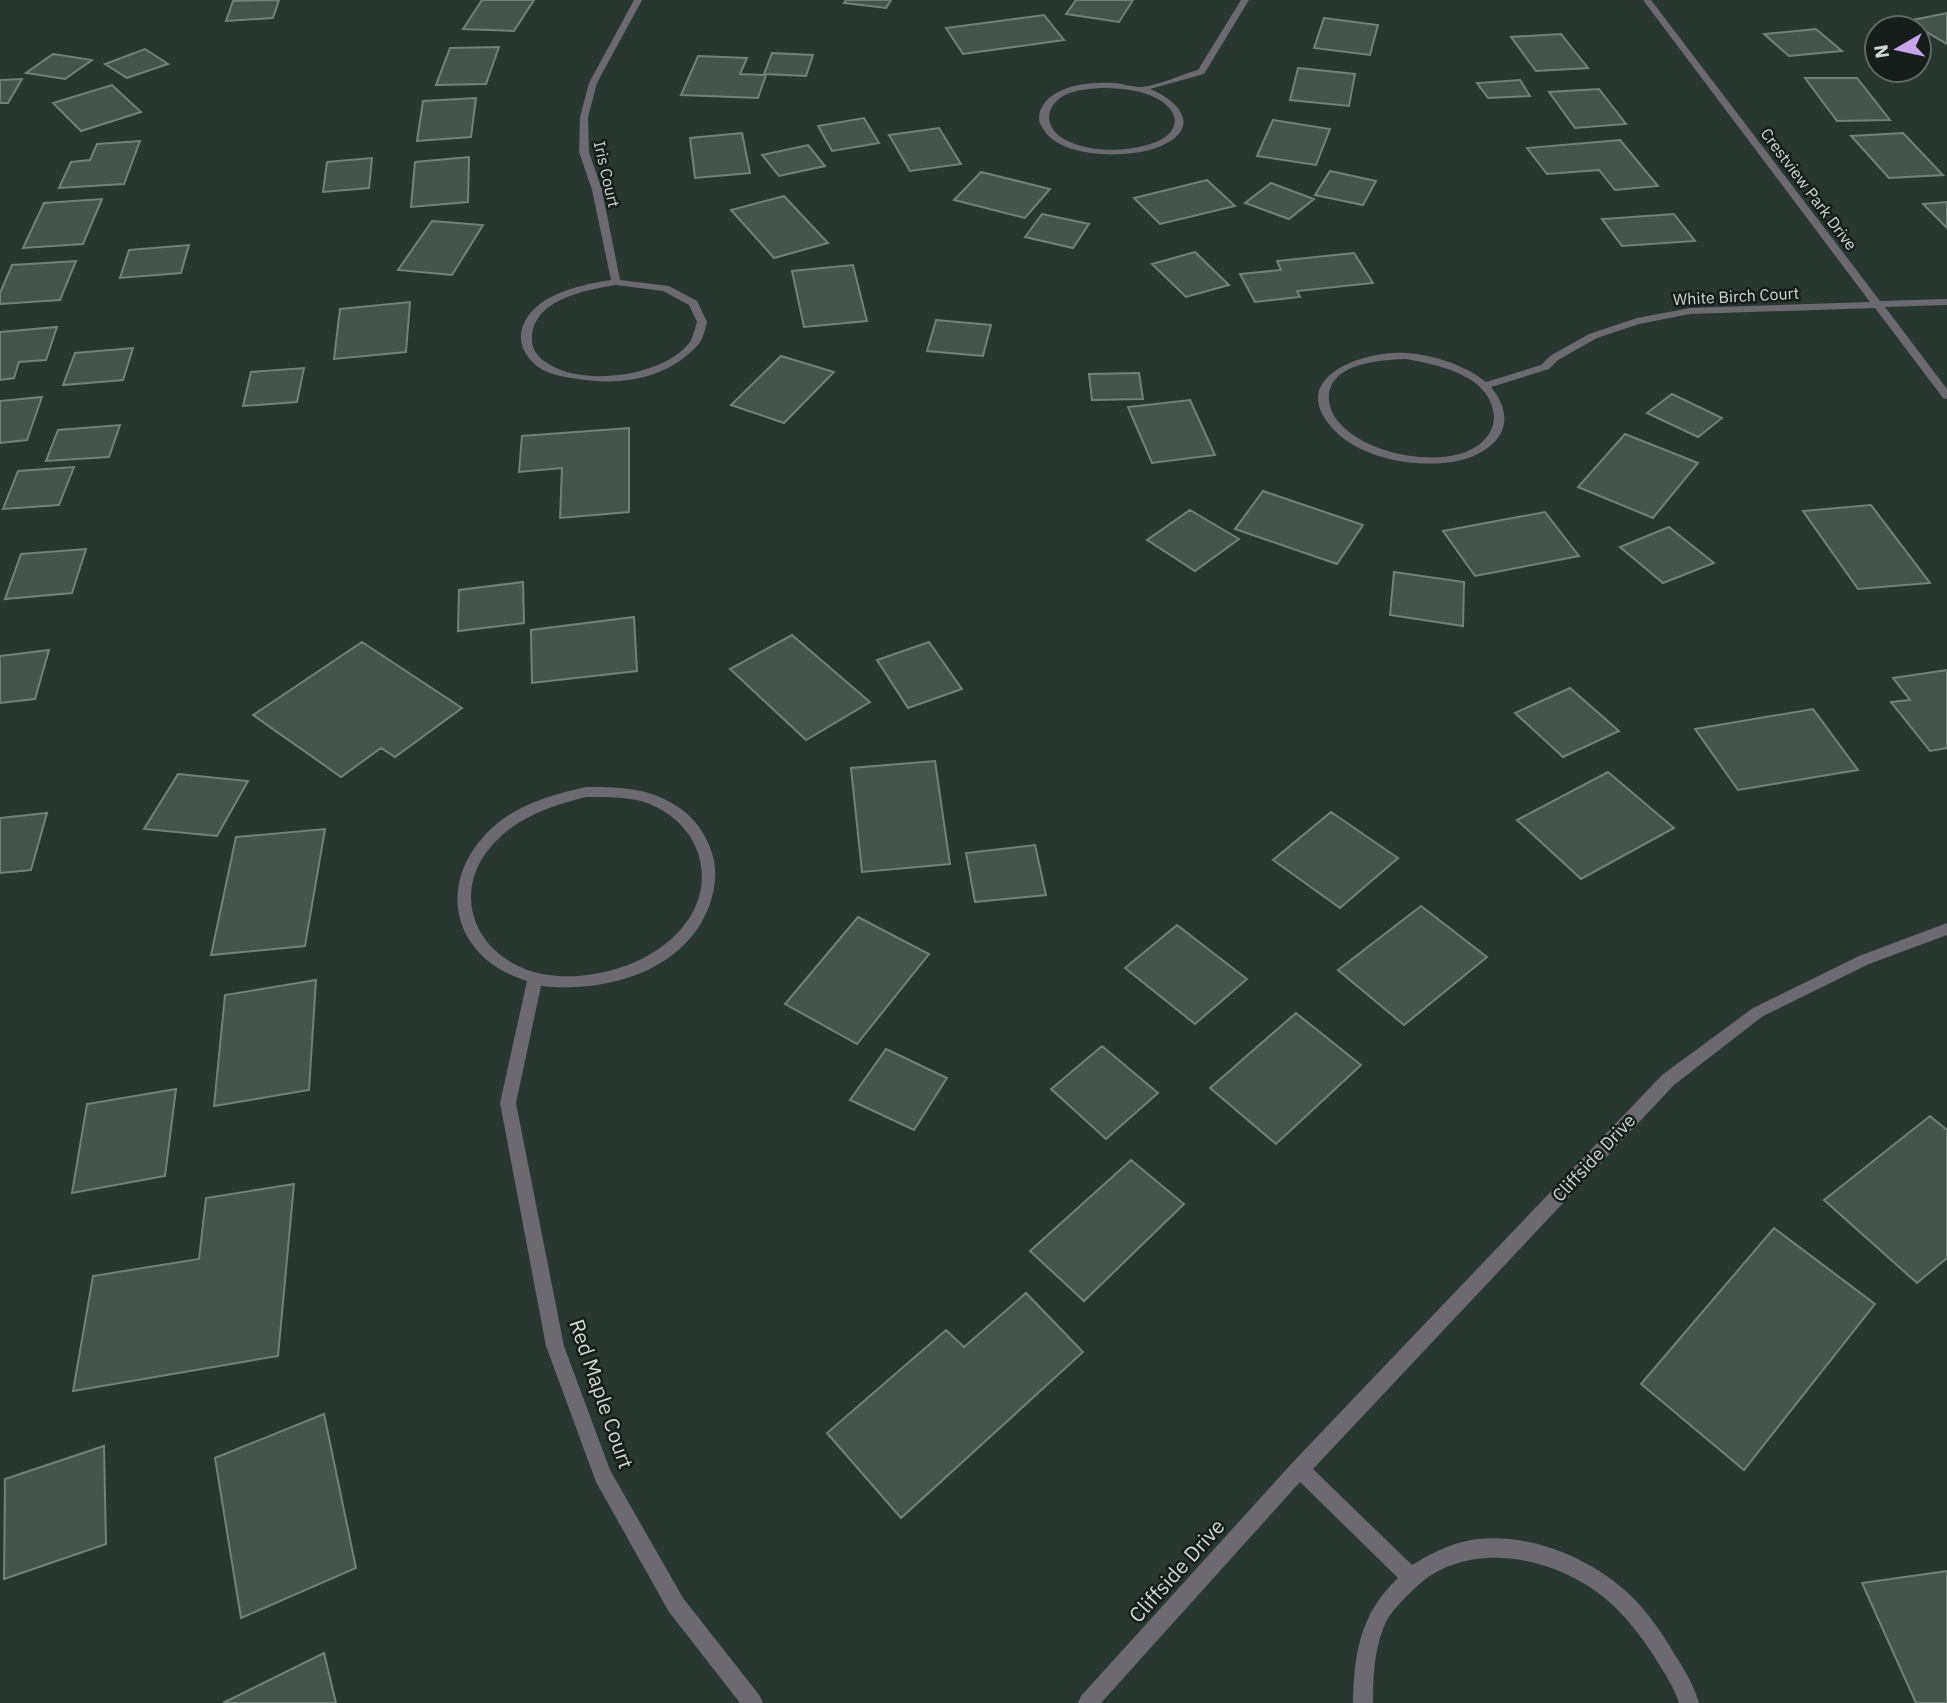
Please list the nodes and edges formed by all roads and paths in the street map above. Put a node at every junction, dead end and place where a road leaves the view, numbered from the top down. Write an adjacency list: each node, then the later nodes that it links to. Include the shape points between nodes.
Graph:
1 (638, 0): 5 (street, Iris Court, via 593,83 584,117 584,152 597,190)
2 (1245, 0): 4 (street, via 1201,72)
3 (1647, 0): 7 (street, Crestview Park Drive)
4 (1142, 89): 4 (street, via 1099,85 1070,91 1048,102 1042,123 1056,138 1082,149 1130,152 1153,147 1179,129 1181,117 1174,106)
5 (616, 282): 5 (street, via 588,286 541,309 529,325 526,341 534,357 550,370 605,381 662,370 698,342 704,326 700,310 687,297 644,282)
6 (1947, 302): 7 (street, White Birch Court)
7 (1878, 306): 8 (street, White Birch Court, via 1690,311 1637,321 1593,336 1545,367); 9 (street, Crestview Park Drive)
8 (1484, 386): 8 (street, via 1436,361 1377,358 1352,364 1334,376 1323,391 1324,409 1334,427 1378,453 1434,460 1461,456 1482,447 1496,434 1500,418 1497,401)
9 (1946, 393)
10 (1947, 929): 12 (street, Cliffside Drive, via 1864,960 1758,1012 1668,1080)
11 (535, 979): 11 (street, via 576,983 618,975 655,958 686,933 704,904 711,873 705,843 686,819 660,802 625,792 586,792 546,802 510,821 482,847 466,878 462,910 474,941 499,965); 14 (street, Red Maple Court, via 508,1103 555,1346 603,1475 676,1605)
12 (1300, 1469): 13 (street); 15 (street, Cliffside Drive)
13 (1409, 1577): 16 (street, via 1379,1614 1363,1665); 17 (street, via 1453,1552 1506,1547 1559,1559 1611,1590 1654,1635)
14 (753, 1703)
15 (1088, 1703)
16 (1363, 1703)
17 (1689, 1703)

